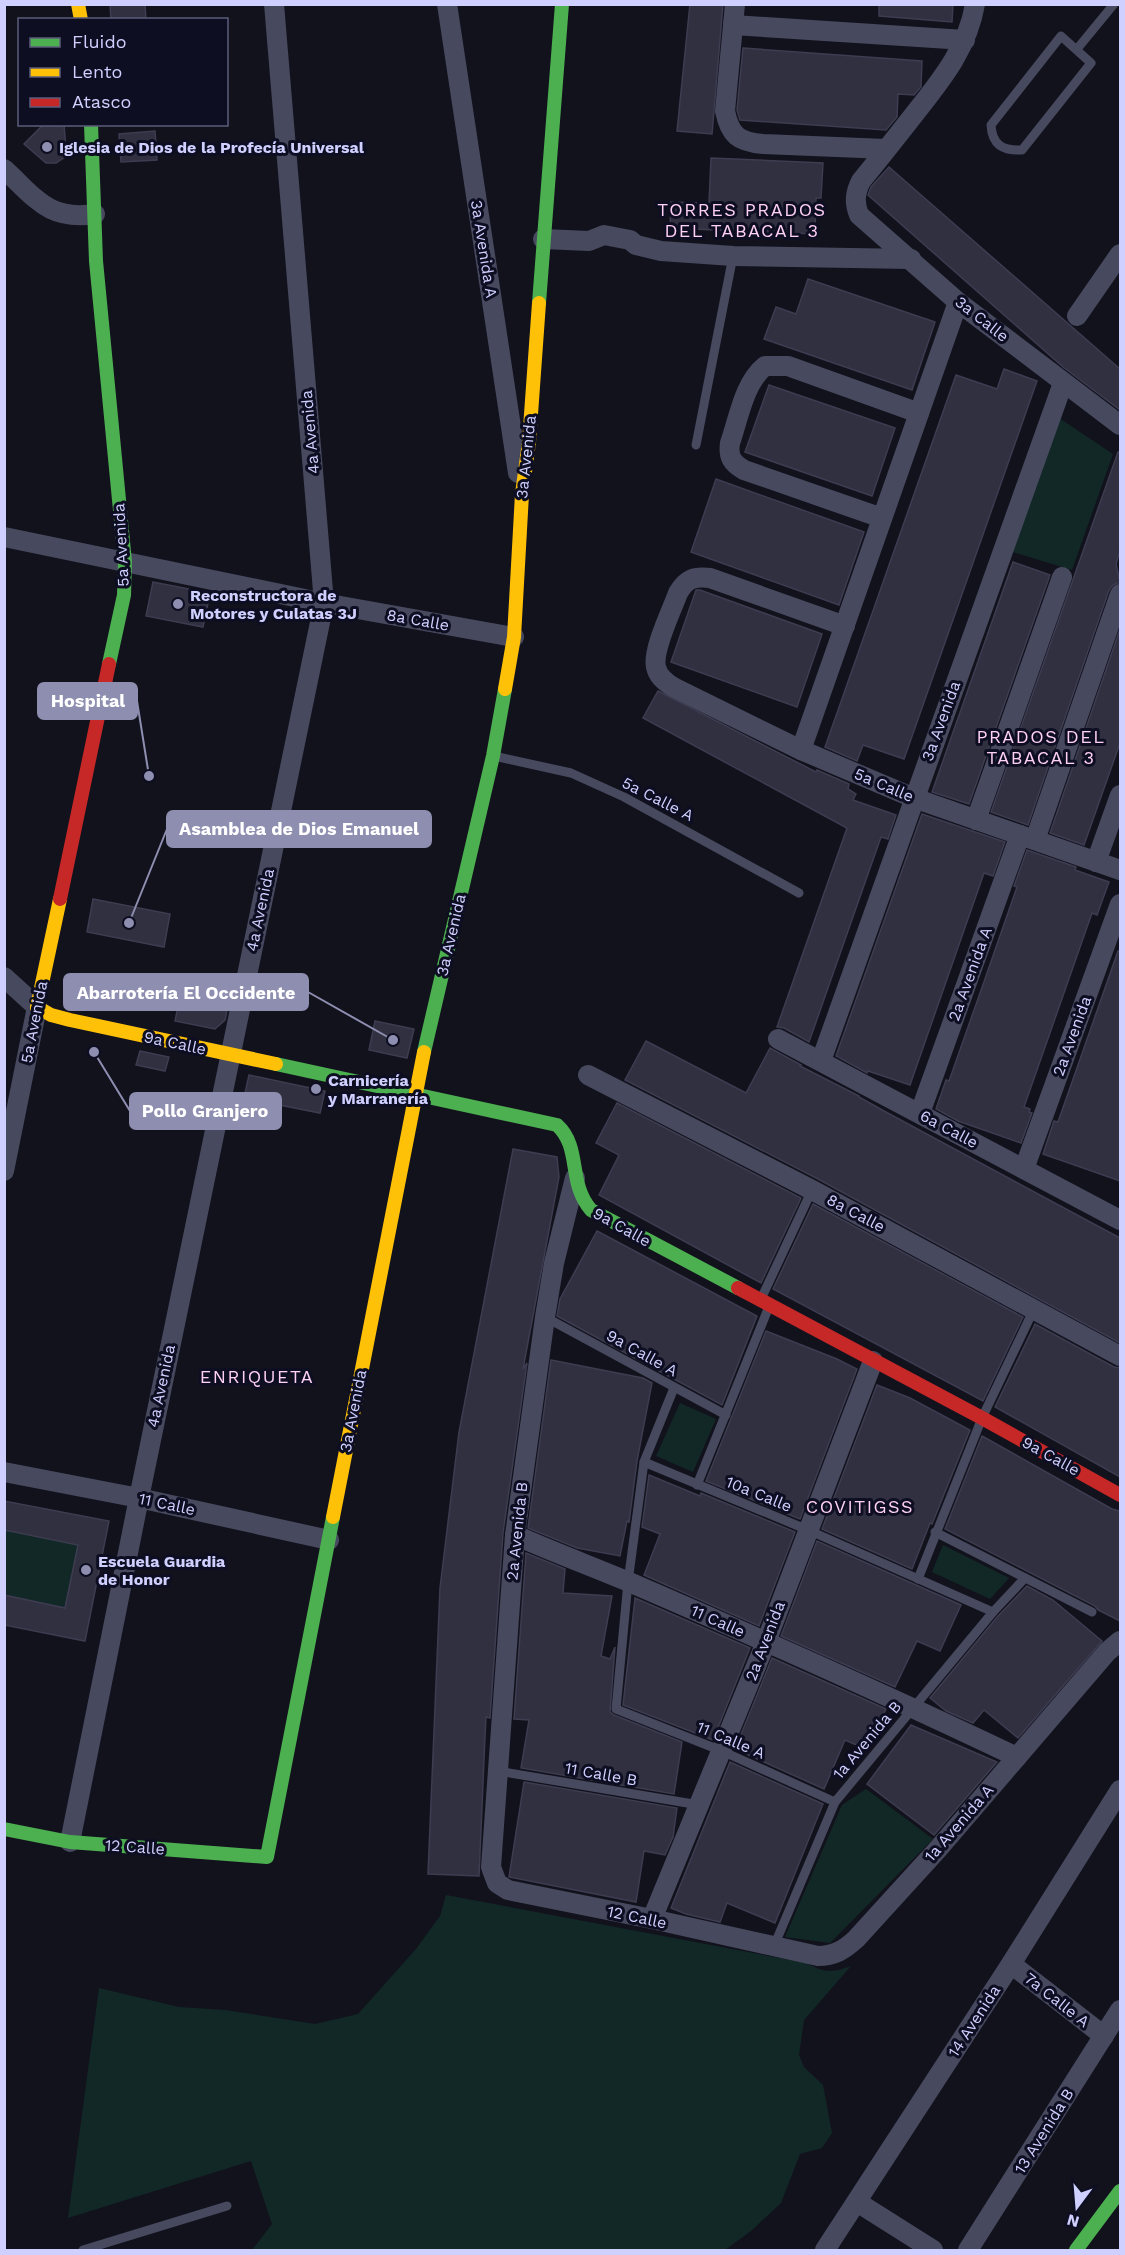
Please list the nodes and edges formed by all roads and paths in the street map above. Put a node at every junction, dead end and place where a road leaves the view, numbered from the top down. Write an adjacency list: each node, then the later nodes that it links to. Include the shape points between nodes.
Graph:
1 (274, 4): 30 (street, 4a Avenida)
2 (447, 4): 24 (street, 3a Avenida A)
3 (562, 4): 14 (street, 3a Avenida)
4 (735, 4): 7 (street)
5 (975, 4): 8 (street)
6 (1114, 4): 9 (lane)
7 (733, 25): 8 (street); 11 (street, via 725,111 728,126 737,137 749,143)
8 (965, 40): 11 (street, via 950,68)
9 (1077, 49): 9 (lane, via 1061,36 991,125 998,146 1022,150 1091,63)
10 (91, 126): 13 (street, 5a Avenida)
11 (886, 149): 17 (street, 3a Calle, via 861,180 855,204 868,225)
12 (4, 169): 13 (street, via 44,206 59,214)
13 (95, 214): 27 (street, 5a Avenida, via 96,261)
14 (543, 239): 16 (street, via 592,240 606,249 617,250 636,245 661,251); 24 (street, 3a Avenida)
15 (1120, 254): 19 (street)
16 (734, 256): 17 (street); 23 (lane)
17 (911, 259): 18 (street, 3a Calle)
18 (958, 302): 20 (street, 3a Calle); 21 (street)
19 (1077, 316)
20 (1063, 383): 22 (street, 3a Calle); 36 (street, 3a Avenida)
21 (919, 413): 25 (street); 25 (street, via 788,366 765,366 750,385 730,443 732,461 744,470)
22 (1120, 424)
23 (696, 445)
24 (522, 494): 32 (street, 3a Avenida)
25 (882, 518): 31 (street)
26 (4, 537): 27 (street, 8a Calle)
27 (125, 562): 30 (street, 8a Calle); 44 (street, 5a Avenida, via 124,595)
28 (1062, 577): 37 (street)
29 (1120, 594): 38 (street, 2a Avenida A)
30 (324, 603): 32 (street, 8a Calle); 46 (street, 4a Avenida)
31 (845, 626): 33 (street); 33 (street, 5a Calle, via 710,578 690,579 678,593 656,655 659,675 675,688)
32 (514, 637): 34 (street, 3a Avenida)
33 (801, 750): 36 (street, 5a Calle)
34 (493, 756): 41 (lane, 5a Calle A, via 571,773 624,797); 49 (street, 3a Avenida)
35 (1120, 795): 39 (street)
36 (914, 798): 37 (street, 5a Calle); 47 (street, 3a Avenida)
37 (976, 820): 38 (street, 5a Calle)
38 (1028, 838): 39 (street, 5a Calle); 50 (street, 2a Avenida A)
39 (1096, 862): 40 (street, 5a Calle)
40 (1120, 870)
41 (799, 893)
42 (1120, 904): 51 (street, 2a Avenida)
43 (4, 977): 44 (street, 9a Calle)
44 (37, 1007): 46 (street, 9a Calle, via 70,1020); 52 (street, 5a Avenida)
45 (778, 1039): 47 (street, 6a Calle)
46 (229, 1055): 49 (street, 9a Calle); 68 (street, 4a Avenida)
47 (821, 1061): 50 (street, 6a Calle)
48 (588, 1075): 54 (street, 8a Calle)
49 (415, 1093): 53 (street, 9a Calle, via 560,1127 568,1137); 72 (street, 3a Avenida)
50 (920, 1113): 51 (street, 6a Calle)
51 (1024, 1169): 55 (street, 6a Calle)
52 (4, 1171)
53 (575, 1178): 56 (street, 9a Calle, via 580,1198 591,1210); 58 (street, 2a Avenida B)
54 (812, 1190): 56 (lane); 57 (street, 8a Calle)
55 (1120, 1220)
56 (764, 1304): 60 (street, 9a Calle); 62 (lane)
57 (1034, 1309): 59 (street, 8a Calle); 63 (lane)
58 (545, 1317): 61 (lane, 9a Calle A); 71 (street, 2a Avenida B)
59 (1120, 1356)
60 (873, 1361): 63 (street, 9a Calle); 69 (street, 2a Avenida)
61 (674, 1388): 62 (lane, 9a Calle A); 64 (lane)
62 (726, 1415): 66 (lane)
63 (982, 1418): 67 (street, 9a Calle); 70 (lane)
64 (644, 1462): 66 (lane, 10a Calle); 75 (lane)
65 (4, 1472): 68 (street, 11 Calle)
66 (697, 1485): 69 (lane, 10a Calle)
67 (1120, 1495)
68 (139, 1498): 72 (street, 11 Calle); 88 (street, 4a Avenida)
69 (808, 1530): 74 (lane, 10a Calle); 79 (street, 2a Avenida)
70 (935, 1532): 73 (lane); 74 (lane)
71 (515, 1535): 75 (street, 11 Calle); 83 (street, 2a Avenida B)
72 (329, 1540): 89 (street, 3a Avenida)
73 (1025, 1578): 76 (lane, 1a Avenida B); 77 (lane)
74 (918, 1579): 76 (lane, 10a Calle)
75 (628, 1582): 79 (street, 11 Calle); 81 (lane, 11 Calle A, via 616,1707)
76 (993, 1612): 80 (lane, 1a Avenida B)
77 (1092, 1612)
78 (1120, 1641): 82 (street, 1a Avenida A)
79 (765, 1642): 80 (street, 11 Calle); 81 (street, 2a Avenida)
80 (914, 1708): 82 (street, 11 Calle); 85 (lane, 1a Avenida B)
81 (722, 1751): 85 (lane, 11 Calle A); 86 (street, 2a Avenida)
82 (1017, 1757): 92 (street, 1a Avenida A, via 846,1948 826,1956)
83 (498, 1771): 86 (lane, 11 Calle B); 90 (street, 2a Avenida B, via 491,1868)
84 (1120, 1790): 93 (street, 14 Avenida)
85 (835, 1802): 92 (lane, 1a Avenida B)
86 (699, 1805): 91 (street, 2a Avenida)
87 (4, 1828): 88 (street, 12 Calle)
88 (70, 1842): 89 (street, 12 Calle)
89 (267, 1857)
90 (500, 1887): 91 (street, 12 Calle)
91 (652, 1919): 92 (street, 12 Calle)
92 (774, 1947)
93 (1011, 1964): 95 (street, 7a Calle A); 97 (street, 14 Avenida)
94 (1120, 2010): 95 (street, 13 Avenida B)
95 (1104, 2036): 102 (street, 13 Avenida B)
96 (1120, 2191): 103 (street)
97 (857, 2202): 100 (street, 14 Avenida); 101 (street)
98 (227, 2206): 99 (lane)
99 (83, 2250)
100 (825, 2250)
101 (933, 2250)
102 (968, 2250)
103 (1076, 2250)

